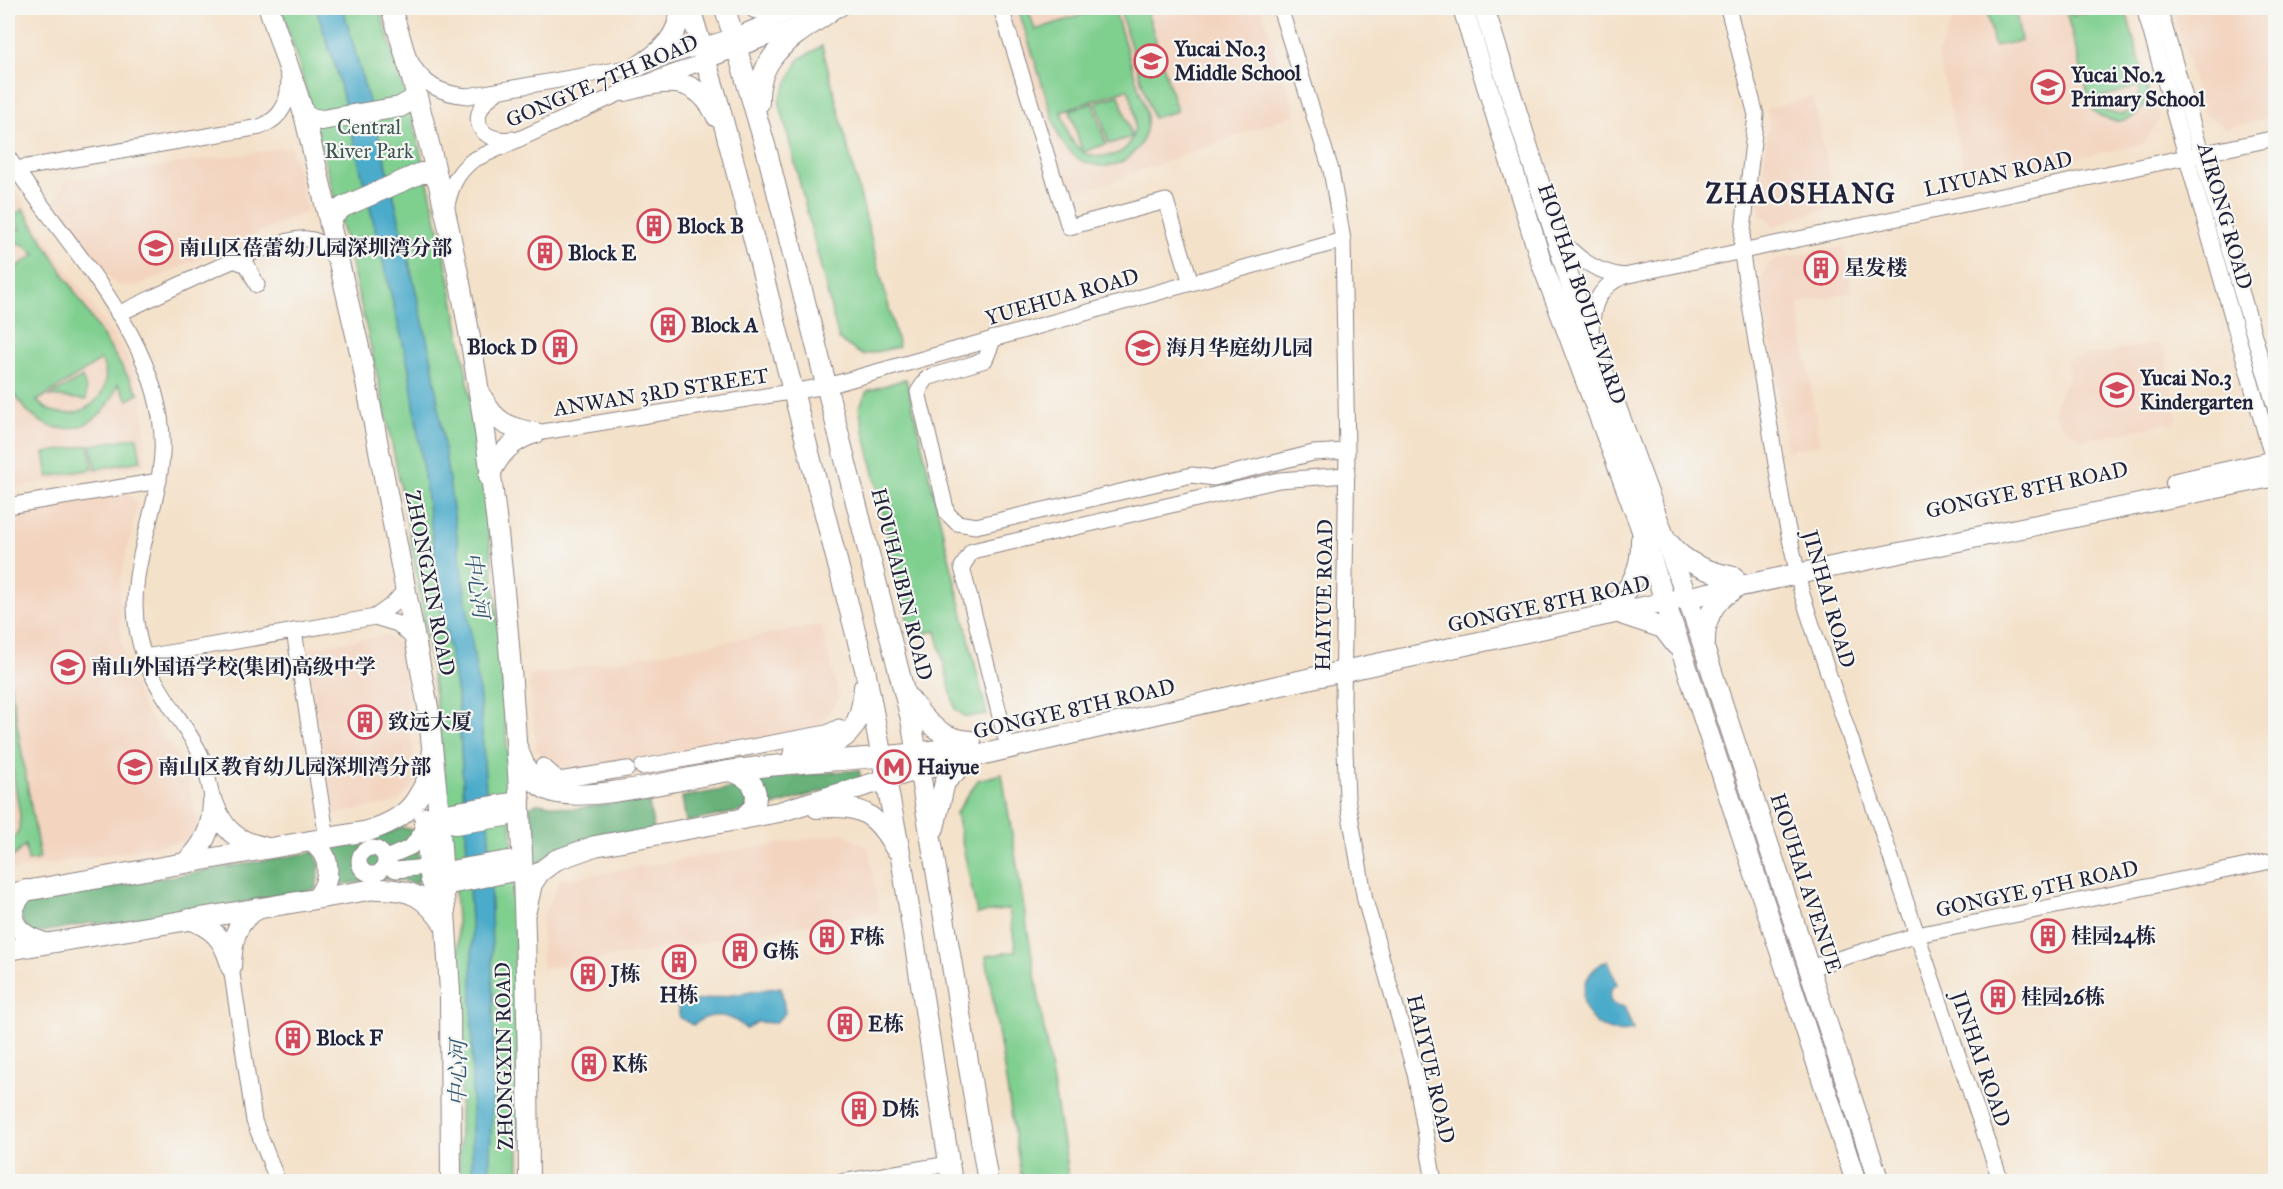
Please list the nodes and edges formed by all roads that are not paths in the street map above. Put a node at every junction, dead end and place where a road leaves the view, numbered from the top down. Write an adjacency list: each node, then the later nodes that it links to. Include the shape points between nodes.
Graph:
1 (269, 8): 21 (main road, ZHONGXIN ROAD)
2 (392, 8): 18 (main road, ZHONGXIN ROAD)
3 (680, 8): 20 (main road, via 677,26 665,47)
4 (690, 8): 19 (main road)
5 (725, 8): 17 (main road, HOUHAIBIN ROAD)
6 (755, 8): 7 (main road)
7 (786, 8)
8 (803, 8): 17 (street, GONGYE 7TH ROAD)
9 (1001, 8): 41 (street, via 1069,227 1166,201)
10 (1280, 8): 36 (street, HAIYUE ROAD, via 1331,170)
11 (1463, 8): 57 (main road, HOUHAI BOULEVARD, via 1555,301)
12 (1484, 8): 35 (main road, HOUHAI BOULEVARD)
13 (1728, 8): 37 (street, JINHAI ROAD, via 1756,115)
14 (2144, 8): 30 (street, AIRONG ROAD)
15 (2159, 8): 30 (street, AIRONG ROAD)
16 (834, 10): 17 (street, GONGYE 7TH ROAD); 26 (main road, via 784,43 768,61 759,85)
17 (736, 42): 19 (street, GONGYE 7TH ROAD); 26 (main road, HOUHAIBIN ROAD)
18 (405, 50): 23 (street, via 423,80 444,92 468,96); 24 (main road, ZHONGXIN ROAD)
19 (704, 53): 20 (street); 22 (street, GONGYE 7TH ROAD); 27 (main road)
20 (639, 66): 23 (street)
21 (289, 70): 25 (main road, ZHONGXIN ROAD); 31 (street, via 289,94 282,113 260,127)
22 (625, 91): 27 (main road, via 665,81 681,82 694,88 715,112); 29 (street, GONGYE 7TH ROAD)
23 (499, 92): 29 (street, via 483,101 479,110 482,131 500,141)
24 (416, 93): 25 (main road, via 400,107 322,120); 32 (main road, ZHONGXIN ROAD)
25 (304, 114): 34 (main road, ZHONGXIN ROAD)
26 (760, 127): 46 (main road, HOUHAIBIN ROAD)
27 (728, 138): 48 (main road)
28 (2276, 138): 30 (street, LIYUAN ROAD)
29 (518, 139): 33 (street, GONGYE 7TH ROAD, via 463,168 449,190)
30 (2193, 155): 37 (street, LIYUAN ROAD); 49 (street, AIRONG ROAD); 52 (street, AIRONG ROAD)
31 (12, 163): 43 (street)
32 (429, 175): 33 (main road, ZHONGXIN ROAD); 34 (main road, via 343,207)
33 (446, 213): 47 (main road, ZHONGXIN ROAD)
34 (330, 225): 39 (main road, ZHONGXIN ROAD)
35 (1554, 230): 40 (street, LIYUAN ROAD, via 1587,264 1605,273); 45 (main road, HOUHAI BOULEVARD)
36 (1342, 240): 41 (street, YUEHUA ROAD); 51 (street, HAIYUE ROAD)
37 (1742, 249): 40 (street, LIYUAN ROAD); 59 (street, JINHAI ROAD)
38 (236, 261): 39 (street, via 306,238 320,242); 42 (street, via 247,265); 43 (street)
39 (339, 265): 61 (main road, ZHONGXIN ROAD, via 362,356)
40 (1624, 276): 45 (street, LIYUAN ROAD, via 1610,282 1598,296 1593,307)
41 (1191, 283): 44 (street, YUEHUA ROAD)
42 (257, 285)
43 (118, 314): 55 (street, via 144,364 156,399 162,434)
44 (994, 338): 46 (street, YUEHUA ROAD); 51 (street, via 986,360 927,378 918,392 947,513 961,525 976,526 1192,475 1214,478 1313,453)
45 (1591, 338): 58 (main road, HOUHAI BOULEVARD)
46 (827, 386): 48 (street, YUEHUA ROAD); 73 (main road, HOUHAIBIN ROAD)
47 (479, 392): 50 (main road, via 498,421); 54 (main road, ZHONGXIN ROAD)
48 (793, 393): 50 (street, ANWAN 3RD STREET); 72 (main road)
49 (2276, 411)
50 (536, 433): 54 (main road, via 508,446)
51 (1347, 451): 53 (street, HAIYUE ROAD)
52 (2275, 467): 59 (main road, GONGYE 8TH ROAD)
53 (1347, 475): 71 (street, HAIYUE ROAD); 75 (street, via 1279,480 972,551 962,567)
54 (489, 476): 76 (main road, ZHONGXIN ROAD)
55 (159, 481): 56 (street); 69 (street, via 135,592)
56 (8, 506)
57 (1640, 525): 63 (main road, HOUHAI BOULEVARD); 64 (main road, via 1640,566)
58 (1665, 537): 60 (main road, via 1687,561); 62 (main road, HOUHAI BOULEVARD)
59 (1796, 568): 60 (main road, GONGYE 8TH ROAD); 107 (street, JINHAI ROAD)
60 (1736, 582): 62 (main road, GONGYE 8TH ROAD); 68 (main road, via 1715,606 1705,631)
61 (407, 588): 65 (street); 67 (main road, ZHONGXIN ROAD)
62 (1686, 594): 63 (main road, GONGYE 8TH ROAD); 68 (main road, HOUHAI AVENUE)
63 (1665, 599): 64 (main road, GONGYE 8TH ROAD); 70 (main road)
64 (1615, 610): 70 (main road, via 1662,628); 71 (main road, GONGYE 8TH ROAD)
65 (375, 617): 66 (street); 67 (street, via 398,624)
66 (294, 631): 69 (street); 93 (street)
67 (417, 642): 80 (main road, ZHONGXIN ROAD)
68 (1706, 652): 111 (main road, HOUHAI AVENUE)
69 (144, 657): 86 (street, via 162,696 200,753)
70 (1684, 660): 119 (main road)
71 (1343, 665): 75 (main road, GONGYE 8TH ROAD); 77 (main road, GONGYE 8TH ROAD); 118 (street, HAIYUE ROAD, via 1347,798 1354,845 1365,900 1415,1073)
72 (866, 669): 78 (main road); 84 (main road, via 861,711 849,735 830,746)
73 (904, 690): 77 (main road, via 938,732); 79 (main road, HOUHAIBIN ROAD)
74 (839, 727): 82 (street, via 827,733)
75 (1005, 736): 77 (main road, GONGYE 8TH ROAD)
76 (518, 747): 84 (main road, GONGYE 8TH ROAD, via 531,778 552,792 568,794 605,792); 87 (main road, ZHONGXIN ROAD)
77 (978, 749): 79 (main road, GONGYE 8TH ROAD); 92 (main road, via 945,782)
78 (884, 758): 79 (main road, GONGYE 8TH ROAD); 84 (main road, GONGYE 8TH ROAD); 85 (main road)
79 (918, 761): 85 (main road, GONGYE 8TH ROAD); 92 (main road, HOUHAIBIN ROAD)
80 (434, 765): 89 (main road, ZHONGXIN ROAD); 93 (main road, via 424,788 404,816 368,831)
81 (543, 766): 83 (street, via 560,780)
82 (642, 766)
83 (627, 769)
84 (730, 771): 90 (main road, via 747,778 756,791 754,807)
85 (887, 778): 88 (main road, GONGYE 8TH ROAD); 97 (main road)
86 (213, 802): 94 (main road, via 230,832 245,843); 96 (main road, via 206,838)
87 (512, 806): 89 (main road); 99 (main road, ZHONGXIN ROAD)
88 (779, 812): 90 (main road, GONGYE 8TH ROAD); 97 (main road, via 835,806 856,808 883,828)
89 (445, 818): 91 (street, via 422,818); 100 (main road, ZHONGXIN ROAD)
90 (742, 819): 104 (main road, GONGYE 8TH ROAD, via 572,852 540,872 532,884)
91 (423, 830): 98 (street); 98 (street, via 411,847 385,862 396,870)
92 (932, 838): 117 (main road, HOUHAIBIN ROAD)
93 (319, 840): 94 (main road); 102 (main road, via 327,862 327,882)
94 (270, 848): 96 (main road)
95 (2276, 860): 107 (street, GONGYE 9TH ROAD)
96 (185, 863): 101 (main road)
97 (902, 863): 112 (main road)
98 (426, 867): 100 (street, via 432,890)
99 (514, 868): 100 (main road); 104 (main road, ZHONGXIN ROAD)
100 (448, 879): 106 (main road, ZHONGXIN ROAD)
101 (17, 892): 108 (main road, via 17,929)
102 (317, 898): 103 (main road); 106 (main road, via 375,889 404,891 426,900)
103 (261, 908): 105 (main road); 110 (main road, via 250,913 239,926 233,940)
104 (526, 910): 115 (main road, ZHONGXIN ROAD)
105 (189, 919): 108 (main road); 110 (main road, via 214,931 225,947)
106 (447, 928): 114 (main road, ZHONGXIN ROAD)
107 (1917, 935): 111 (street, GONGYE 9TH ROAD); 121 (street, JINHAI ROAD)
108 (46, 943): 109 (main road)
109 (8, 950)
110 (231, 968): 113 (street, via 254,1121)
111 (1809, 968): 120 (main road, HOUHAI AVENUE)
112 (951, 1173): 116 (street)
113 (278, 1182)
114 (451, 1182)
115 (529, 1182)
116 (842, 1182)
117 (988, 1182)
118 (1434, 1182)
119 (1856, 1182)
120 (1879, 1182)
121 (2001, 1182)

